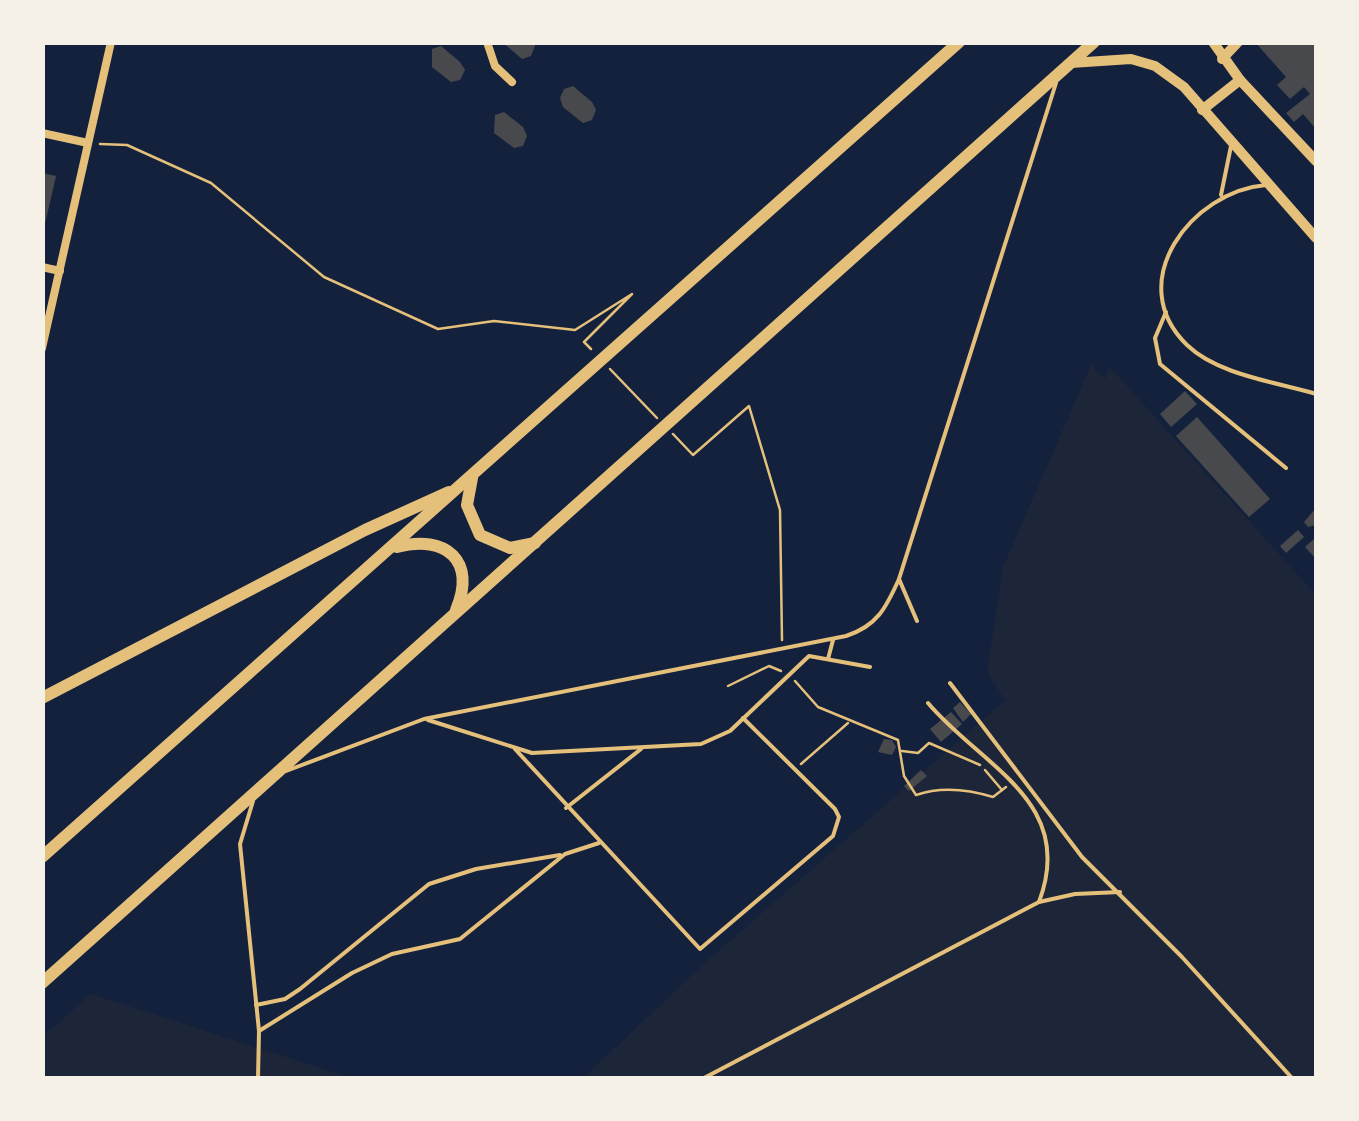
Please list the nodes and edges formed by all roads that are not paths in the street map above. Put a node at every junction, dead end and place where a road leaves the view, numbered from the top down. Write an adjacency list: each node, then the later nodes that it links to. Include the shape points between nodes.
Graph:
1 (111, 42): 14 (street)
2 (487, 42): 11 (street, via 496,66)
3 (959, 42): 26 (highway)
4 (1094, 42): 8 (highway)
5 (1214, 42): 7 (street)
6 (1238, 42): 7 (street)
7 (1222, 59): 10 (street)
8 (1072, 63): 9 (highway); 12 (street, via 1131,59 1156,66)
9 (1058, 76): 28 (highway); 30 (lane)
10 (1240, 80): 12 (street); 16 (street)
11 (512, 82)
12 (1202, 110): 15 (street)
13 (42, 134): 14 (street)
14 (88, 143): 21 (street)
15 (1231, 144): 17 (street); 18 (lane)
16 (1316, 162)
17 (1267, 185): 18 (lane); 19 (street)
18 (1221, 195): 22 (lane, via 1189,224 1165,260 1160,278)
19 (1316, 238)
20 (42, 267): 21 (street)
21 (60, 271): 23 (street)
22 (1166, 312): 24 (lane, via 1202,356); 25 (lane, via 1155,338 1160,364)
23 (42, 348)
24 (1316, 394)
25 (1286, 468)
26 (473, 475): 27 (highway); 28 (highway, via 466,505 480,535 510,548)
27 (460, 487): 29 (highway); 37 (highway)
28 (536, 542): 31 (highway)
29 (394, 548): 31 (highway, via 420,540 454,556 464,593); 48 (highway)
30 (899, 580): 32 (lane); 33 (lane, via 874,623)
31 (453, 617): 43 (highway)
32 (917, 620)
33 (834, 640): 34 (lane); 40 (lane)
34 (828, 658): 35 (lane); 39 (lane, via 809,656)
35 (870, 667)
36 (950, 683): 49 (lane, via 1082,857)
37 (42, 698)
38 (928, 703): 50 (lane, via 960,740 1013,782 1033,810 1051,849)
39 (743, 718): 41 (lane, via 701,744); 46 (lane, via 835,809 840,817 833,836 700,949)
40 (424, 719): 42 (lane); 43 (lane)
41 (641, 749): 42 (lane); 45 (lane)
42 (515, 750): 45 (lane)
43 (272, 776): 44 (highway)
44 (256, 793): 51 (highway); 52 (lane, via 240,844)
45 (566, 808): 46 (lane)
46 (598, 843): 47 (lane)
47 (565, 854): 52 (lane, via 476,868 429,884 300,989); 53 (lane, via 472,932 392,954)
48 (42, 858)
49 (1120, 892): 50 (lane); 56 (lane)
50 (1040, 902): 55 (lane)
51 (42, 983)
52 (256, 1004): 53 (lane)
53 (259, 1031): 54 (lane)
54 (258, 1078)
55 (704, 1078)
56 (1292, 1078)

